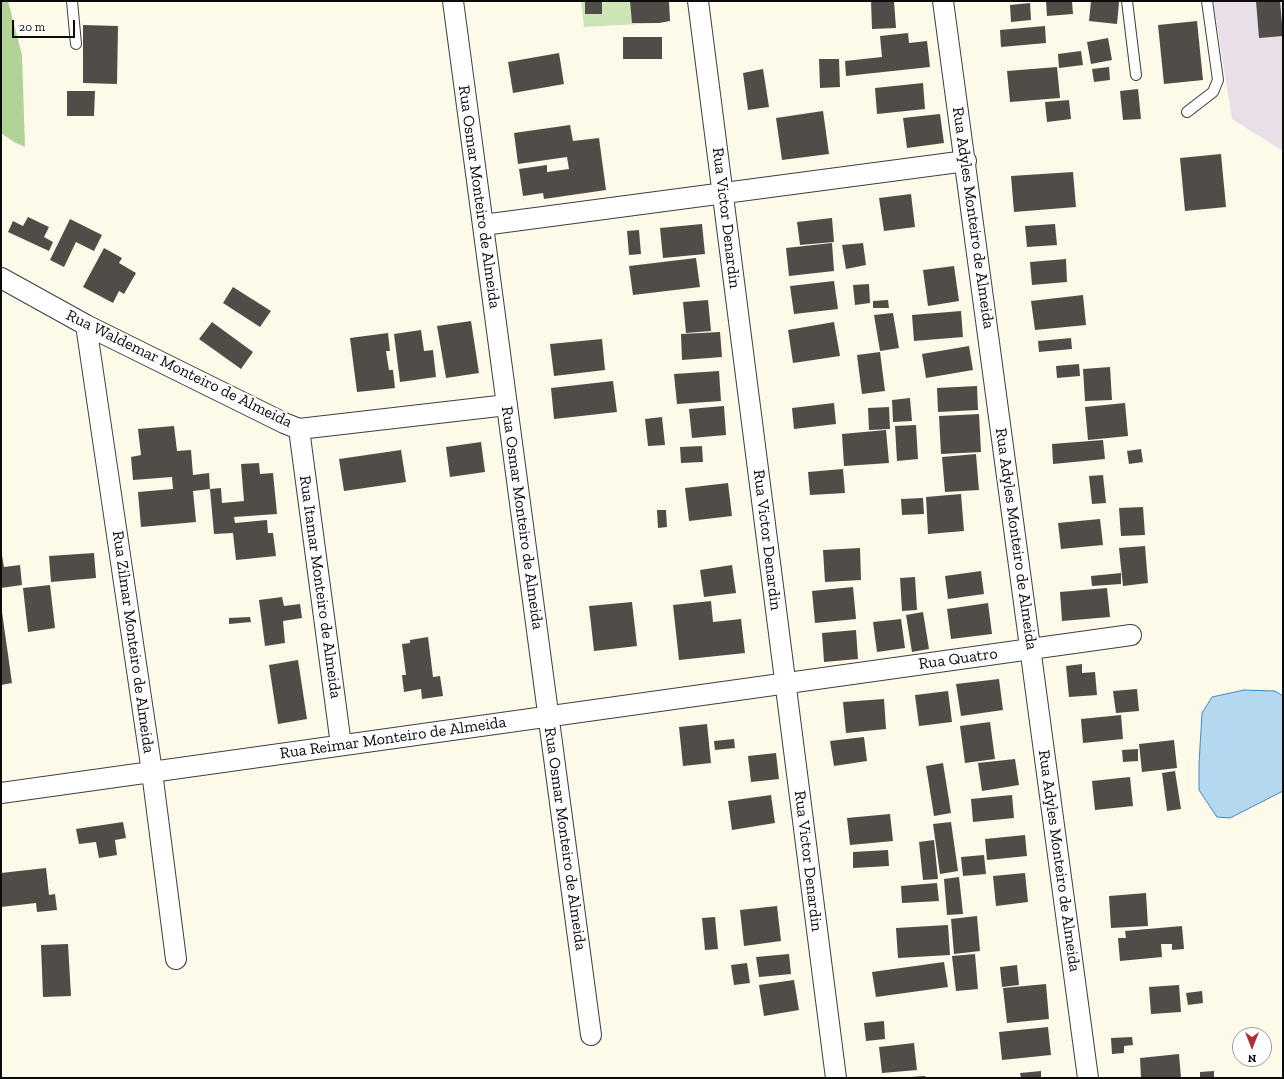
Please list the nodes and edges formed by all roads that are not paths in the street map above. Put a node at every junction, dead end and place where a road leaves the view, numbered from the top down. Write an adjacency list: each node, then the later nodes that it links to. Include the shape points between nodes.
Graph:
1 (72, 1): 7 (lane)
2 (453, 1): 12 (street, Rua Osmar Monteiro de Almeida)
3 (698, 1): 11 (street, Rua Victor Denardin)
4 (943, 1): 10 (street, Rua Adyles Monteiro de Almeida)
5 (1126, 1): 8 (lane)
6 (1207, 1): 9 (lane, via 1218,80 1213,92)
7 (76, 44)
8 (1136, 75)
9 (1187, 112)
10 (966, 161): 11 (street); 18 (street, Rua Adyles Monteiro de Almeida)
11 (722, 193): 12 (street); 19 (street, Rua Victor Denardin)
12 (483, 225): 15 (street, Rua Osmar Monteiro de Almeida)
13 (1, 278): 14 (street, Rua Waldemar Monteiro de Almeida)
14 (86, 325): 16 (street, Rua Waldemar Monteiro de Almeida, via 284,424); 22 (street, Rua Zilmar Monteiro de Almeida)
15 (507, 405): 16 (street, Rua Waldemar Monteiro de Almeida); 20 (street, Rua Osmar Monteiro de Almeida)
16 (299, 429): 21 (street, Rua Itamar Monteiro de Almeida)
17 (1131, 635): 18 (street, Rua Quatro)
18 (1030, 649): 19 (street, Rua Quatro); 27 (street, Rua Adyles Monteiro de Almeida)
19 (786, 684): 20 (street, Rua Reimar Monteiro de Almeida); 26 (street, Rua Victor Denardin)
20 (549, 717): 21 (street, Rua Reimar Monteiro de Almeida); 25 (street, Rua Osmar Monteiro de Almeida)
21 (341, 746): 22 (street, Rua Reimar Monteiro de Almeida)
22 (152, 772): 23 (street, Rua Reimar Monteiro de Almeida); 24 (street, Rua Zilmar Monteiro de Almeida)
23 (1, 793)
24 (176, 959)
25 (591, 1035)
26 (836, 1078)
27 (1088, 1078)

